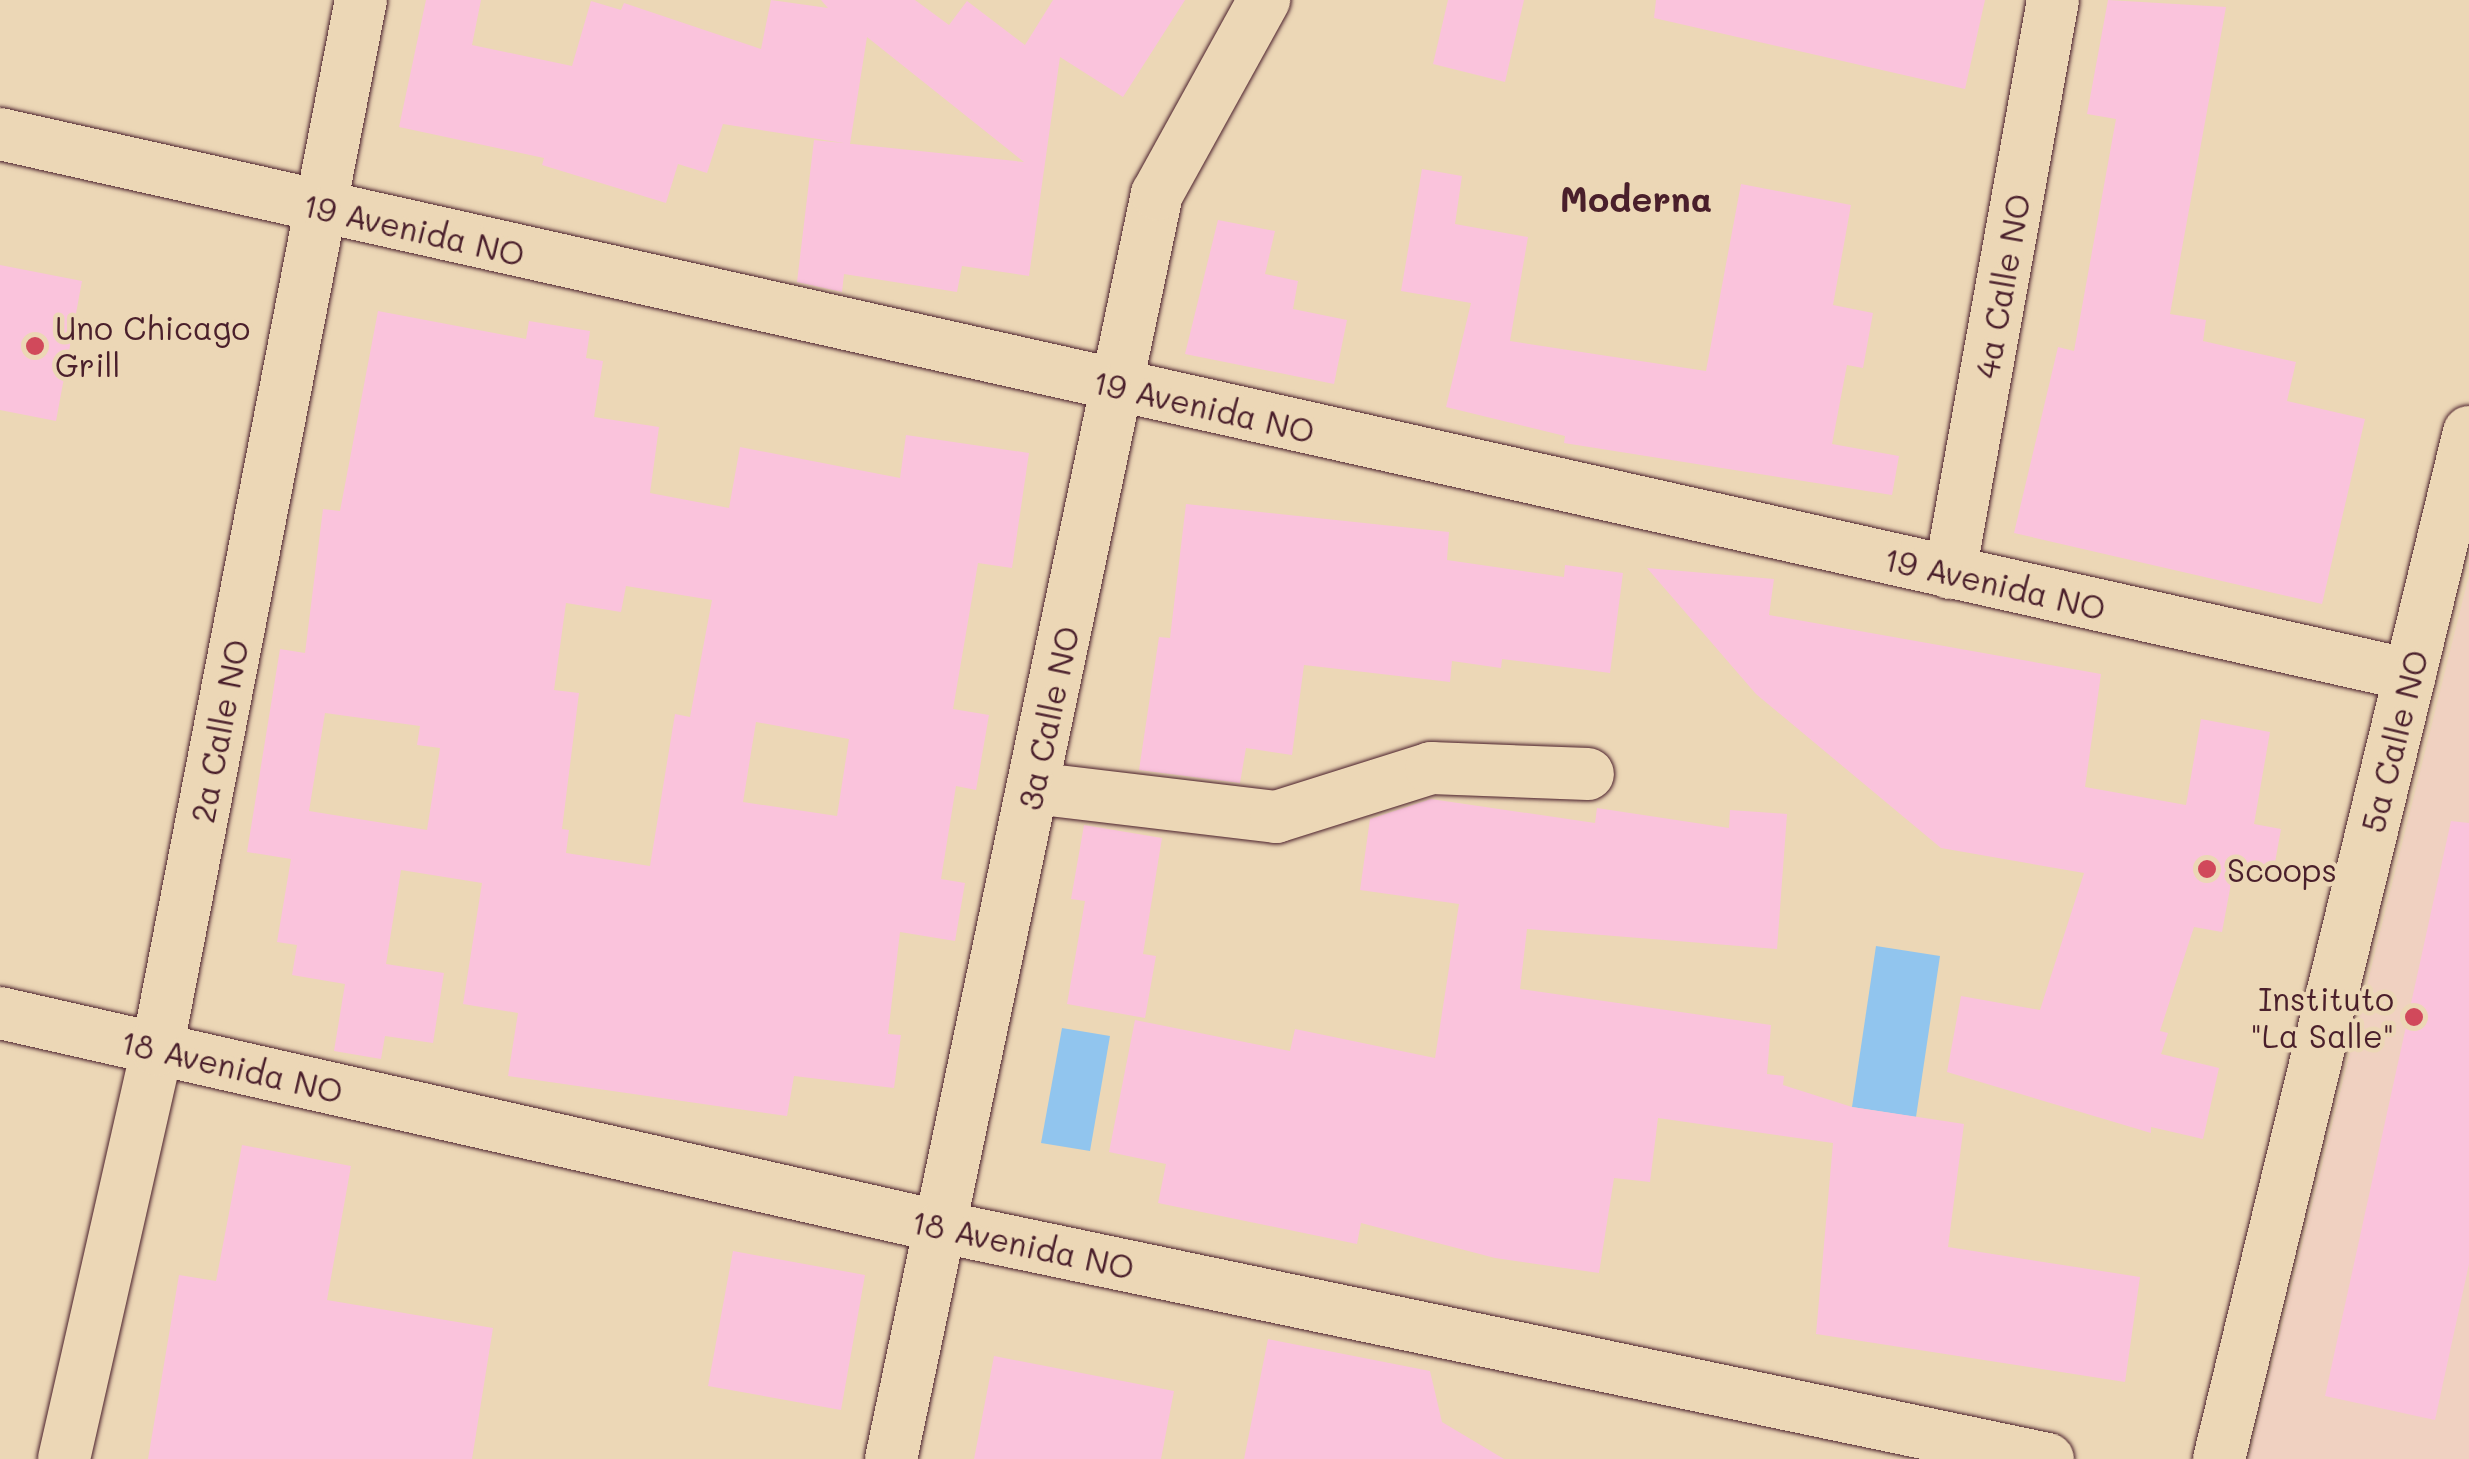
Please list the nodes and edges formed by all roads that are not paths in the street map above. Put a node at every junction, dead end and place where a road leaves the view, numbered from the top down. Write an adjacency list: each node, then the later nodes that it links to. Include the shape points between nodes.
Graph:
1 (361, 0): 5 (street, 2a Calle NO)
2 (1264, 0): 6 (street, 3a Calle NO, via 1156,194)
3 (2053, 0): 8 (street, 4a Calle NO)
4 (0, 134): 5 (street, 19 Avenida NO)
5 (320, 208): 6 (street, 19 Avenida NO); 13 (street, 2a Calle NO)
6 (1117, 386): 8 (street, 19 Avenida NO); 11 (street, 3a Calle NO)
7 (2469, 432): 9 (street, 5a Calle NO)
8 (1950, 573): 9 (street, 19 Avenida NO)
9 (2410, 675): 18 (street, 5a Calle NO)
10 (1588, 774): 11 (street, via 1432,768 1276,817)
11 (1034, 788): 14 (street, 3a Calle NO)
12 (0, 1013): 13 (street, 18 Avenida NO)
13 (157, 1050): 14 (street, 18 Avenida NO); 15 (street, 2a Calle NO)
14 (942, 1227): 16 (street, 3a Calle NO); 17 (street, 18 Avenida NO)
15 (64, 1459)
16 (891, 1459)
17 (2048, 1459)
18 (2219, 1459)

